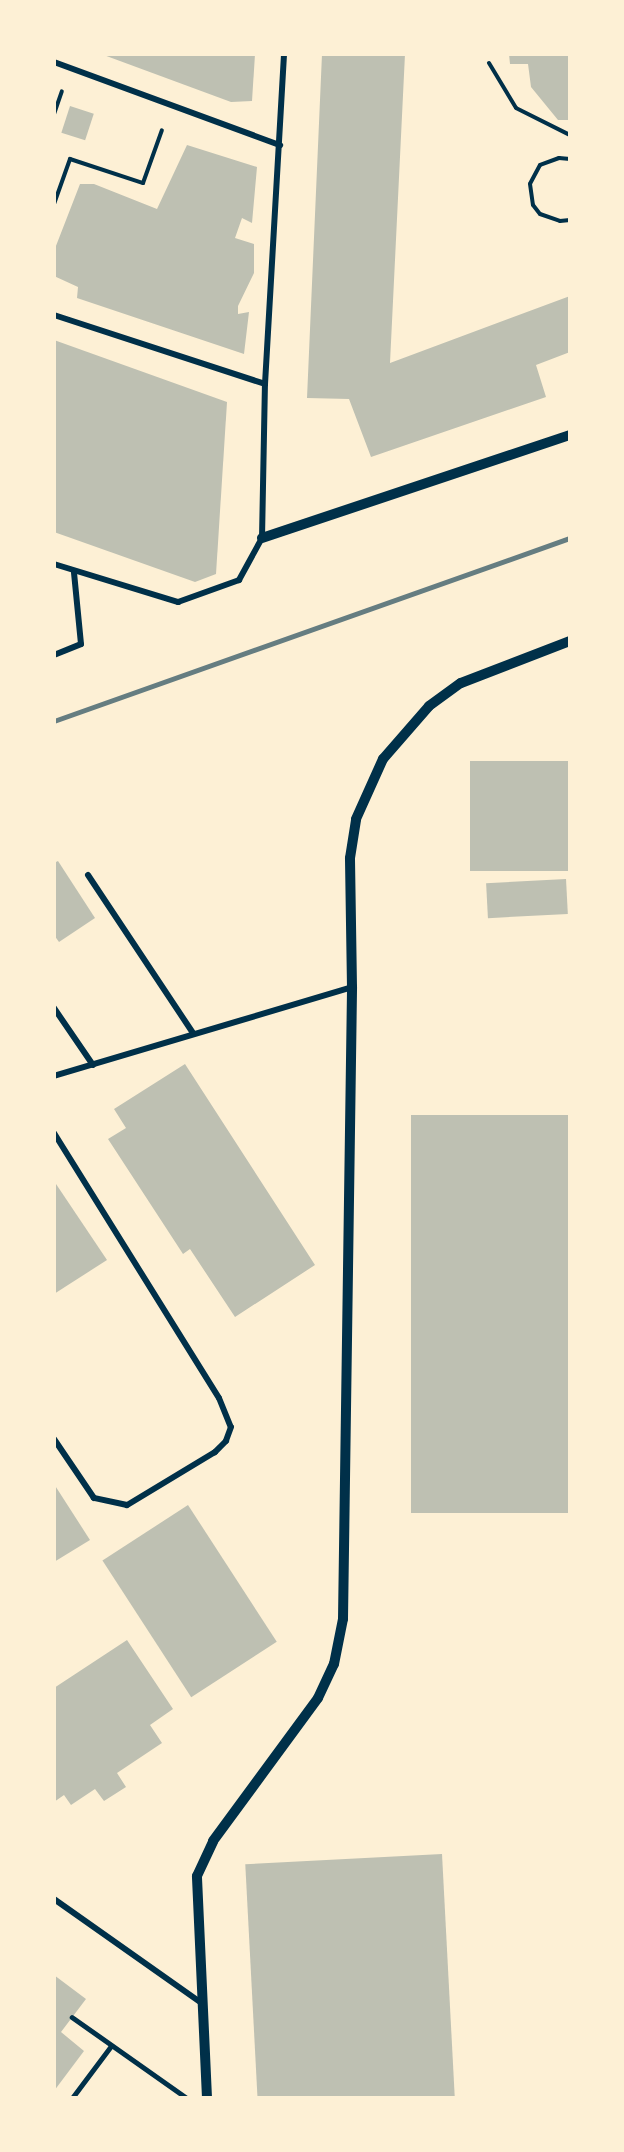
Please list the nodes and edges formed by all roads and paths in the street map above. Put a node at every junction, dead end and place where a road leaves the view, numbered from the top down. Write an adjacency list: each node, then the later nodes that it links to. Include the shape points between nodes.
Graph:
1 (284, 54): 6 (street)
2 (54, 62): 4 (street)
3 (489, 63): 5 (path, via 516,108)
4 (170, 105): 6 (street); 8 (path, via 143,183 69,159)
5 (570, 135)
6 (280, 145): 11 (street)
7 (570, 159): 9 (path, via 559,158 540,165 530,184 533,205 540,214)
8 (54, 204)
9 (570, 220)
10 (54, 315): 11 (street)
11 (266, 384): 13 (street)
12 (570, 435): 13 (street)
13 (262, 538): 15 (street, via 239,580 178,602)
14 (54, 564): 15 (street)
15 (74, 572): 17 (street, via 81,644)
16 (570, 641): 19 (street, via 461,683 404,731 383,759 356,819 350,858)
17 (54, 655)
18 (88, 875): 21 (street)
19 (352, 987): 21 (street); 27 (street, via 343,1620 334,1664 318,1698 203,1859 195,1896)
20 (54, 1008): 22 (street)
21 (193, 1033): 22 (street)
22 (93, 1065): 23 (street)
23 (54, 1076)
24 (54, 1133): 25 (street, via 219,1398 231,1427 226,1441 215,1452 127,1505 94,1498)
25 (54, 1439)
26 (54, 1899): 27 (street)
27 (203, 2004): 32 (street)
28 (72, 2017): 29 (lane)
29 (111, 2046): 30 (lane); 31 (lane)
30 (72, 2098)
31 (187, 2098)
32 (207, 2098)

